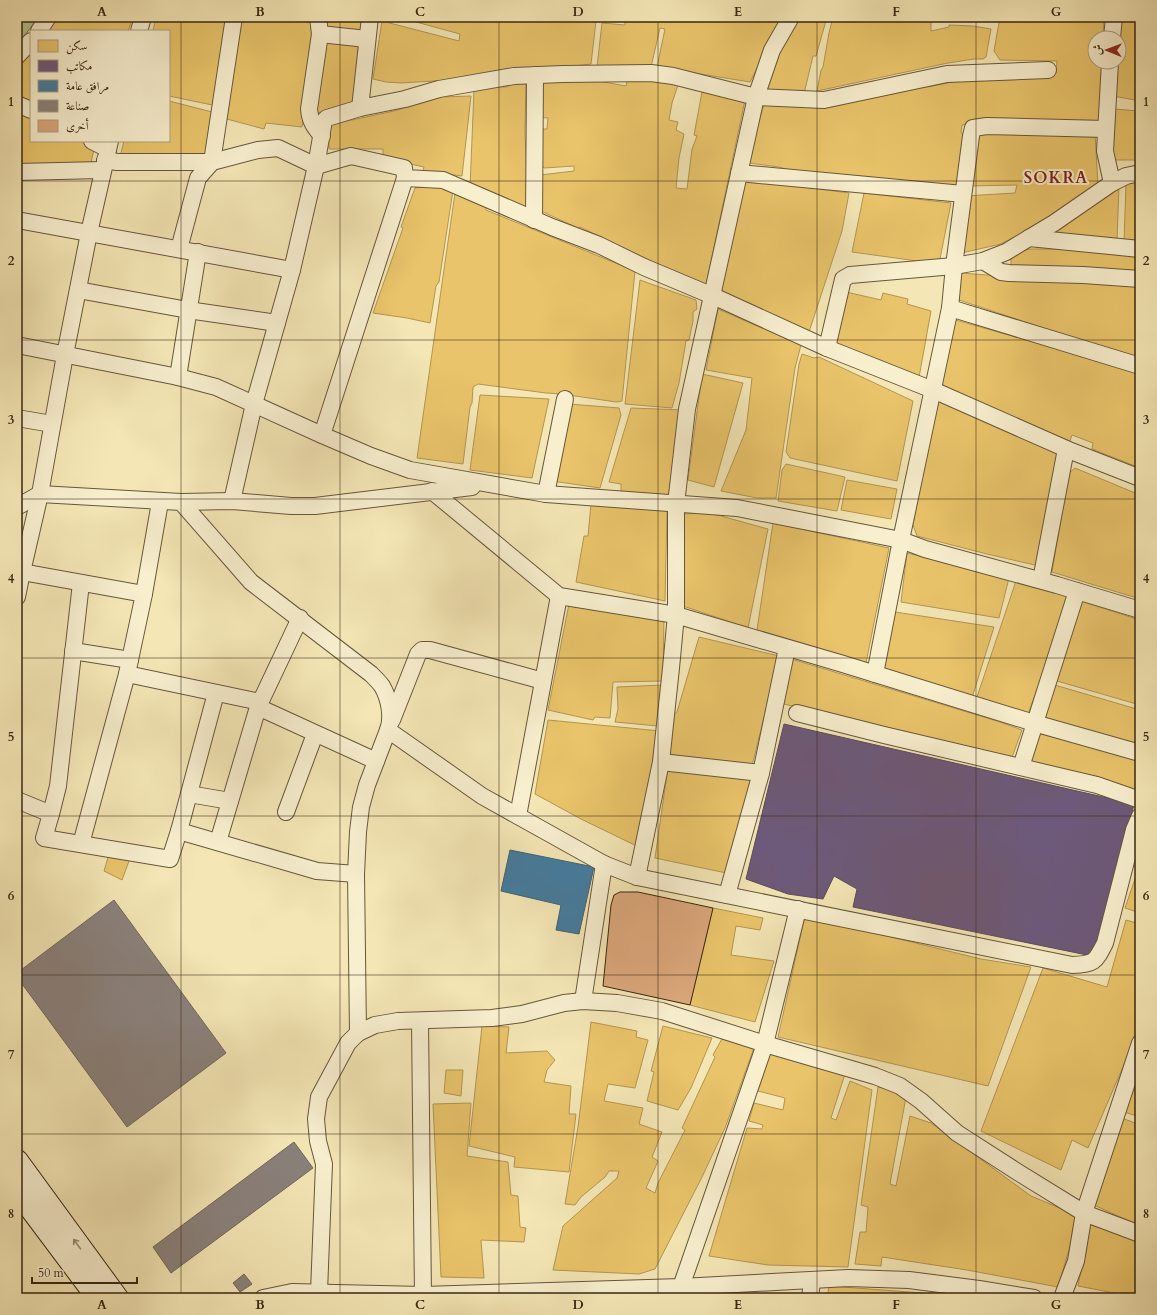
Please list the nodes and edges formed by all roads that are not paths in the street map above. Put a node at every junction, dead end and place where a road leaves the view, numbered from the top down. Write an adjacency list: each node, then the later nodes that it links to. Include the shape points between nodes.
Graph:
1 (48, 17): 8 (street)
2 (143, 17): 9 (street)
3 (234, 17): 26 (street)
4 (318, 17): 11 (street)
5 (370, 17): 12 (street)
6 (791, 17): 18 (street, via 772,50)
7 (1114, 17): 10 (street)
8 (40, 30)
9 (139, 30)
10 (1113, 30)
11 (320, 34): 12 (street); 23 (street, via 309,109 313,126)
12 (366, 39): 20 (street)
13 (30, 42): 14 (street)
14 (17, 56)
15 (1048, 70): 18 (street, via 947,74 824,100)
16 (1110, 70): 22 (street)
17 (535, 75): 18 (street, via 650,73 673,76); 20 (street, via 514,76 440,89); 35 (street)
18 (756, 97): 29 (street)
19 (17, 104): 21 (street)
20 (360, 108): 23 (street, via 327,118 324,121)
21 (30, 110)
22 (1106, 129): 32 (street, via 1106,159); 33 (street, via 987,126 973,128)
23 (322, 136): 27 (street)
24 (93, 142): 25 (street)
25 (106, 155): 26 (street, via 117,162); 28 (street); 36 (street)
26 (212, 162): 27 (street, via 258,150 278,148); 38 (street, via 198,178)
27 (316, 166): 31 (street, via 352,156 404,168); 43 (street)
28 (17, 172)
29 (739, 173): 33 (street); 46 (street)
30 (1140, 173): 32 (street)
31 (405, 178): 35 (street, via 442,180); 60 (street)
32 (1112, 183): 37 (street)
33 (963, 194): 42 (street)
34 (17, 220): 36 (street)
35 (534, 220): 46 (street, via 598,245)
36 (89, 233): 38 (street); 45 (street)
37 (1029, 238): 39 (street); 41 (street, via 1006,252)
38 (179, 249): 40 (street)
39 (1140, 249)
40 (198, 252): 43 (street); 48 (street)
41 (983, 261): 42 (street); 44 (street, via 1001,272 1009,273)
42 (954, 266): 47 (street); 51 (street, via 850,275 843,279)
43 (292, 270): 49 (street)
44 (1140, 279)
45 (78, 290): 48 (street); 52 (street)
46 (713, 296): 51 (street); 70 (street, via 687,409)
47 (950, 308): 53 (street); 55 (street)
48 (188, 310): 49 (street); 54 (street)
49 (277, 323): 57 (street)
50 (17, 345): 52 (street)
51 (827, 348): 55 (street)
52 (65, 355): 54 (street); 59 (street)
53 (1140, 366)
54 (178, 377): 57 (street, via 216,387)
55 (933, 390): 61 (street); 72 (street)
56 (566, 399): 66 (street)
57 (254, 404): 60 (street); 67 (street)
58 (17, 418): 59 (street)
59 (52, 424): 65 (street)
60 (322, 435): 63 (street, via 410,470)
61 (1066, 449): 62 (street); 74 (street)
62 (1140, 478)
63 (488, 485): 64 (street); 66 (street)
64 (432, 491): 67 (street, via 315,506); 78 (street)
65 (40, 494): 68 (street); 71 (street); 73 (street)
66 (546, 494): 70 (street)
67 (232, 501): 69 (street)
68 (160, 502): 69 (street); 77 (street)
69 (181, 502): 82 (street, via 251,582)
70 (676, 504): 72 (street, via 737,508); 81 (street)
71 (17, 507)
72 (901, 540): 74 (street, via 925,549); 86 (street)
73 (22, 572): 75 (street); 79 (street)
74 (1041, 580): 76 (street)
75 (81, 582): 77 (street); 84 (street)
76 (1077, 591): 80 (street); 91 (street)
77 (144, 594): 85 (street)
78 (558, 596): 81 (street); 87 (street)
79 (17, 597)
80 (1140, 610)
81 (676, 615): 83 (street); 96 (street)
82 (300, 618): 89 (street); 92 (street, via 372,674 382,686 390,706)
83 (787, 648): 86 (street); 98 (street)
84 (73, 651): 85 (street); 104 (street, via 58,786)
85 (128, 667): 88 (street); 109 (street)
86 (875, 674): 91 (street)
87 (543, 681): 92 (street, via 422,650 418,654); 105 (street)
88 (216, 693): 89 (street); 99 (street)
89 (259, 704): 93 (street); 102 (street)
90 (797, 713): 97 (street)
91 (1034, 724): 94 (street); 97 (street)
92 (389, 728): 95 (street); 105 (street, via 482,796)
93 (315, 734): 95 (street); 103 (street)
94 (1140, 753)
95 (376, 762): 111 (street, via 361,807)
96 (661, 762): 98 (street); 112 (street)
97 (1020, 767): 101 (street, via 1097,784)
98 (761, 773): 113 (street)
99 (189, 794): 102 (street); 107 (street)
100 (17, 800): 104 (street)
101 (1140, 800)
102 (230, 801): 108 (street)
103 (286, 812)
104 (51, 814): 109 (street, via 44,838)
105 (518, 816): 110 (street)
106 (1140, 816): 114 (street, via 1104,943 1098,956 1088,964 1072,965)
107 (179, 831): 108 (street); 109 (street, via 170,859)
108 (218, 842): 111 (street, via 317,872)
109 (81, 844)
110 (604, 864): 112 (street); 115 (street)
111 (356, 874): 117 (street)
112 (637, 877): 113 (street)
113 (727, 896): 114 (street)
114 (798, 909): 119 (street)
115 (583, 1001): 116 (street, via 492,1018); 119 (street, via 617,1003 662,1011)
116 (420, 1021): 117 (street, via 375,1025); 127 (street)
117 (358, 1033): 126 (street, via 348,1043 319,1097 316,1119 324,1164)
118 (1140, 1043): 122 (street)
119 (764, 1044): 122 (street, via 875,1076 900,1086 968,1141); 125 (street)
120 (17, 1161): 129 (street, one-way to 120)
121 (17, 1190): 128 (street)
122 (1084, 1213): 123 (street); 133 (street, via 1076,1261)
123 (1140, 1234)
124 (812, 1281): 125 (street); 131 (street); 132 (street, via 848,1278 909,1280)
125 (681, 1287): 127 (street)
126 (319, 1292): 127 (street); 130 (street, via 292,1292)
127 (423, 1296)
128 (98, 1298)
129 (116, 1298)
130 (263, 1298)
131 (810, 1298)
132 (1034, 1298)
133 (1062, 1298)

